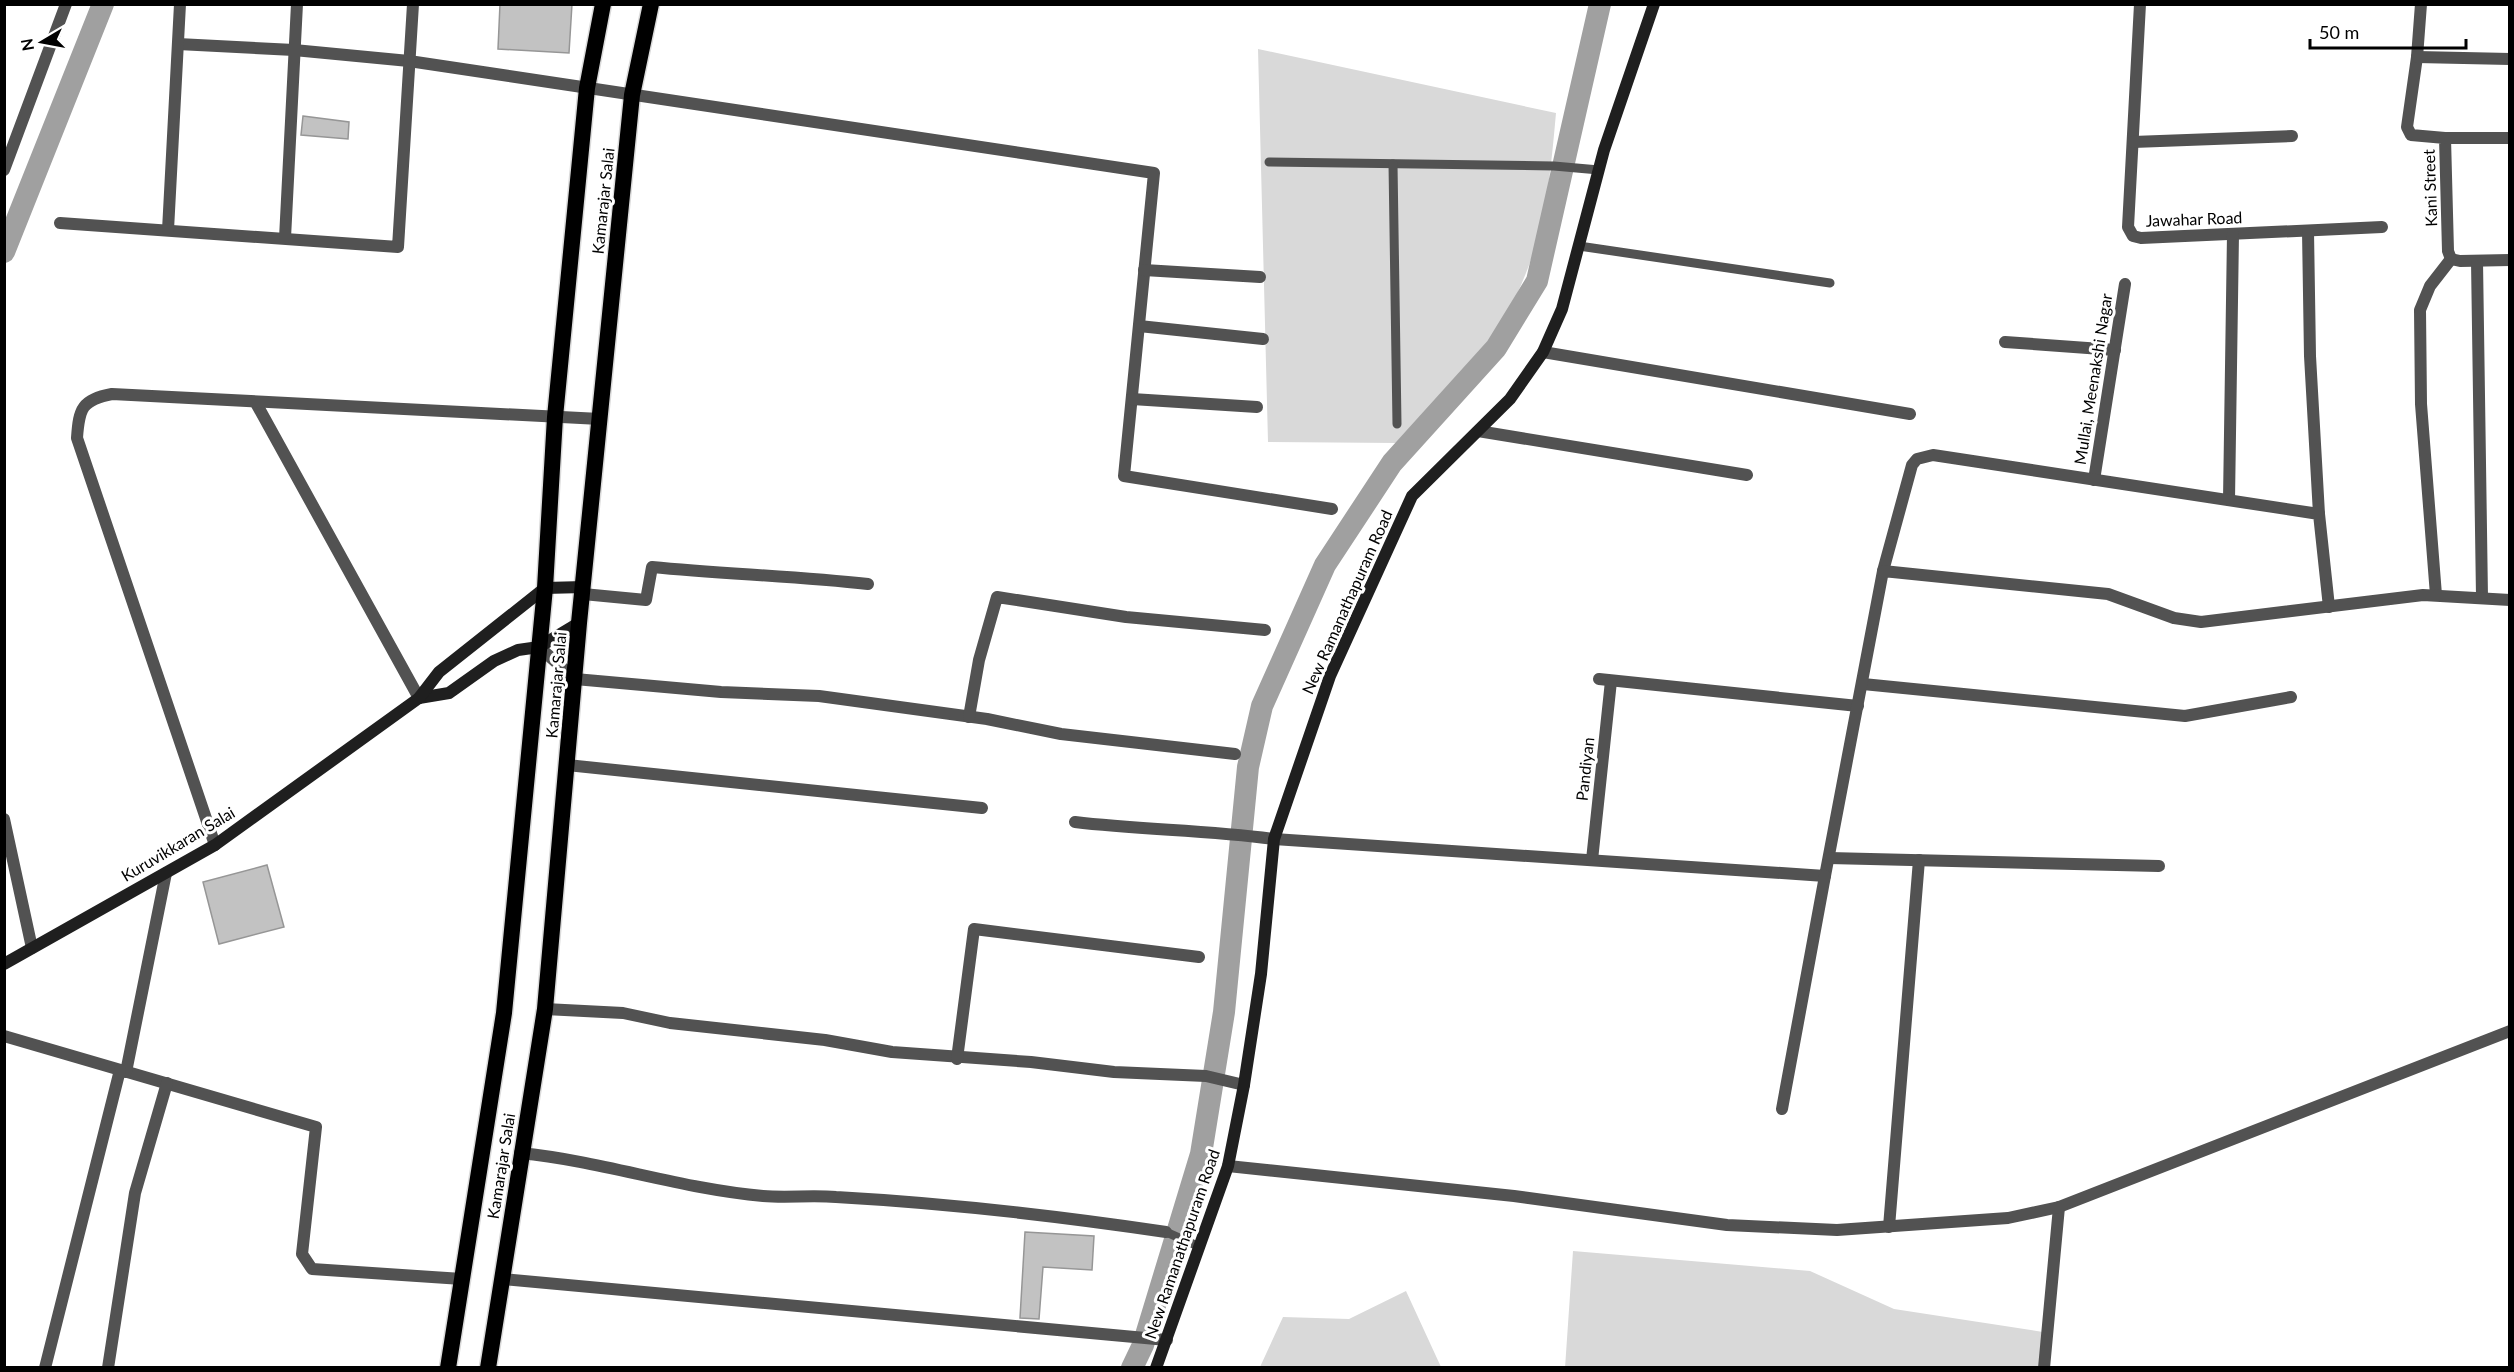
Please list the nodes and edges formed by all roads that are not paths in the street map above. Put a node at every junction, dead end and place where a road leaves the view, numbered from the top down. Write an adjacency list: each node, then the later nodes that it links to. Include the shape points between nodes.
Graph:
1 (66, 4): 23 (street)
2 (180, 4): 10 (street)
3 (297, 4): 11 (street)
4 (413, 4): 14 (street)
5 (603, 4): 15 (highway, Kamarajar Salai)
6 (651, 4): 16 (highway, Kamarajar Salai)
7 (1654, 4): 24 (main road, New Ramanathapuram Road)
8 (2140, 4): 20 (street, Jawahar Road)
9 (2421, 4): 12 (street, Kani Street)
10 (178, 45): 11 (street); 27 (street)
11 (294, 50): 14 (street); 30 (street)
12 (2417, 57): 13 (street); 18 (street, Kani Street, via 2407,127 2412,135)
13 (2510, 59)
14 (409, 61): 15 (street); 30 (street, via 398,247)
15 (587, 88): 16 (street); 48 (highway, Kamarajar Salai)
16 (632, 95): 35 (street, via 1154,173); 49 (highway, Kamarajar Salai)
17 (2292, 136): 20 (street)
18 (2445, 138): 19 (street); 32 (street, Kani Street)
19 (2510, 138)
20 (2133, 142): 29 (street, Jawahar Road, via 2128,227 2133,236)
21 (1269, 162): 22 (lane)
22 (1393, 164): 24 (lane); 50 (lane)
23 (4, 170)
24 (1599, 170): 31 (main road, New Ramanathapuram Road)
25 (60, 223): 27 (street)
26 (2382, 227): 28 (street, Jawahar Road)
27 (168, 230): 30 (street)
28 (2308, 231): 29 (street, Jawahar Road); 56 (street)
29 (2233, 234): 54 (street)
30 (285, 238)
31 (1579, 246): 37 (lane); 43 (main road, New Ramanathapuram Road, via 1562,309)
32 (2451, 259): 34 (street); 61 (street, via 2430,286 2420,310 2421,404)
33 (2510, 260): 34 (street)
34 (2477, 261): 62 (street)
35 (1144, 270): 36 (street); 39 (street)
36 (1260, 277)
37 (1830, 283)
38 (2125, 284): 42 (street, Mullai, Meenakshi Nagar)
39 (1139, 326): 40 (street); 44 (street)
40 (1263, 339)
41 (2005, 342): 42 (street)
42 (2115, 350): 53 (street, Mullai, Meenakshi Nagar)
43 (1543, 352): 47 (street); 51 (main road, New Ramanathapuram Road, via 1510,399)
44 (1132, 399): 46 (street); 55 (street, via 1124,476)
45 (256, 403): 48 (street); 71 (street); 80 (street, via 112,394 91,398 78,414 77,438)
46 (1257, 407)
47 (1910, 414)
48 (555, 417): 49 (street); 59 (highway, Kamarajar Salai)
49 (600, 419): 60 (highway, Kamarajar Salai)
50 (1397, 424)
51 (1478, 431): 52 (street); 79 (main road, New Ramanathapuram Road, via 1412,496 1330,676)
52 (1747, 475)
53 (2094, 480): 54 (street); 57 (street, via 1933,455 1917,459 1912,465)
54 (2229, 500): 56 (street)
55 (1332, 509)
56 (2319, 514): 64 (street)
57 (1883, 572): 64 (street, via 2108,594 2174,618 2201,622); 69 (street)
58 (868, 584): 60 (street, via 652,567 646,600)
59 (545, 588): 60 (main road); 67 (highway, Kamarajar Salai); 71 (main road, Kuruvikkaran Salai, via 440,672)
60 (584, 591): 65 (highway, Kamarajar Salai)
61 (2436, 595): 62 (street); 64 (street)
62 (2481, 597): 63 (street)
63 (2510, 600)
64 (2329, 607)
65 (579, 623): 67 (main road, Kuruvikkaran Salai); 68 (highway, Kamarajar Salai)
66 (1265, 630): 73 (street, via 1126,617 997,597 979,660)
67 (539, 647): 68 (street); 71 (main road, Kuruvikkaran Salai, via 518,650 494,661 449,693); 104 (highway, Kamarajar Salai, via 504,1013)
68 (575, 679): 73 (street, via 819,696); 75 (highway, Kamarajar Salai)
69 (1863, 684): 70 (street, via 2185,716); 72 (street)
70 (2291, 697)
71 (419, 698): 80 (main road, Kuruvikkaran Salai)
72 (1858, 706): 81 (street); 82 (street, Pandiyan, via 1605,680)
73 (969, 717): 74 (street, via 1061,734)
74 (1235, 754)
75 (567, 765): 76 (street); 90 (highway, Kamarajar Salai)
76 (982, 808)
77 (4, 819): 87 (street)
78 (1075, 822): 79 (street)
79 (1274, 839): 82 (street); 96 (main road, New Ramanathapuram Road)
80 (215, 845): 85 (main road, Kuruvikkaran Salai)
81 (1829, 858): 83 (street); 86 (street)
82 (1592, 860): 86 (street)
83 (1919, 860): 84 (street); 101 (street)
84 (2159, 866)
85 (165, 873): 87 (main road, Kuruvikkaran Salai); 94 (street)
86 (1825, 876): 97 (street)
87 (32, 948): 89 (main road, Kuruvikkaran Salai)
88 (1199, 957): 93 (street, via 974,929)
89 (4, 964)
90 (545, 1009): 93 (street, via 623,1013 670,1023); 98 (highway, Kamarajar Salai)
91 (2510, 1031): 100 (street)
92 (4, 1036): 94 (street)
93 (957, 1059): 96 (street, via 1206,1076)
94 (123, 1071): 95 (street); 107 (street)
95 (167, 1083): 104 (street, via 316,1127 302,1254 312,1269); 108 (street, via 135,1193)
96 (1245, 1085): 99 (main road, New Ramanathapuram Road)
97 (1782, 1109)
98 (520, 1154): 102 (street, via 550,1156 763,1196 836,1197 1047,1215); 105 (highway, Kamarajar Salai)
99 (1228, 1166): 101 (street, via 1514,1196 1727,1225 1838,1230); 103 (main road, New Ramanathapuram Road)
100 (2059, 1207): 101 (street, via 2008,1218); 112 (street)
101 (1889, 1227)
102 (1166, 1232): 103 (lane)
103 (1200, 1247): 106 (main road, New Ramanathapuram Road)
104 (462, 1279): 109 (highway, Kamarajar Salai)
105 (502, 1279): 106 (street); 110 (highway, Kamarajar Salai)
106 (1167, 1340): 111 (main road, New Ramanathapuram Road)
107 (45, 1368)
108 (108, 1368)
109 (448, 1368)
110 (488, 1368)
111 (1156, 1368)
112 (2044, 1368)

